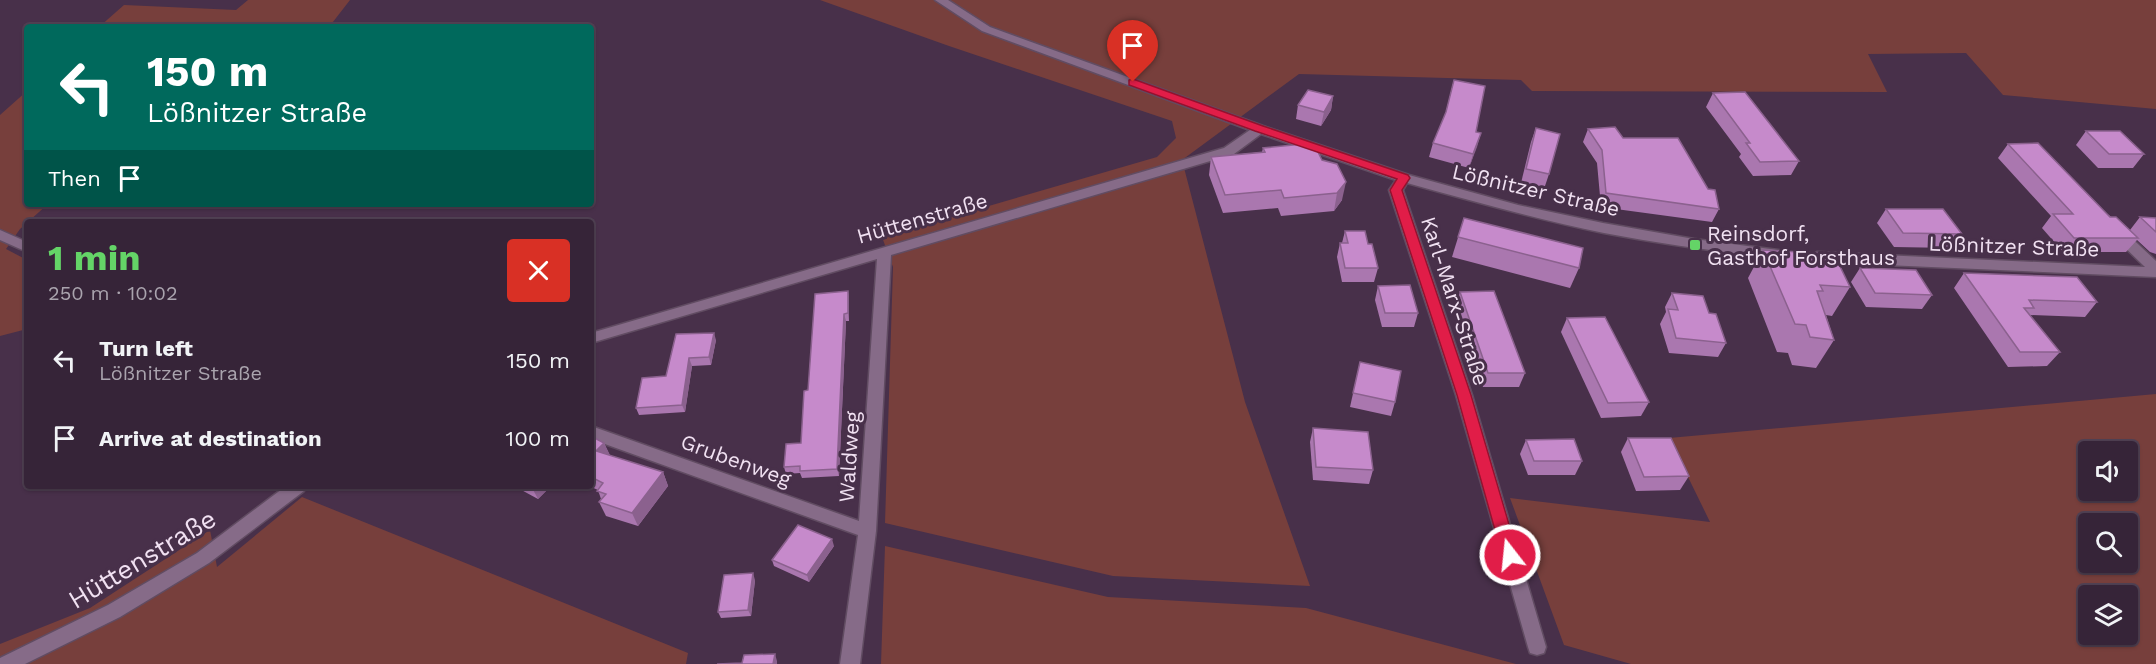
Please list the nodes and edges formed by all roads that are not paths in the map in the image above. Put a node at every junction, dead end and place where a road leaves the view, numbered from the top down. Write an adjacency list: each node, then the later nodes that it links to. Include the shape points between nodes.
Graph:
1 (940, 0): 2 (street, Lößnitzer Straße, via 986,28)
2 (1259, 129): 3 (street, Lößnitzer Straße); 7 (street, Hüttenstraße, via 1229,151)
3 (1404, 178): 8 (street, Lößnitzer Straße, via 1518,209 1694,244 1796,255); 13 (street, Karl-Marx-Straße, via 1396,190 1464,395)
4 (2110, 225): 8 (street)
5 (0, 235): 6 (street)
6 (24, 246)
7 (884, 253): 9 (street, Hüttenstraße); 12 (street, Waldweg)
8 (2156, 271)
9 (594, 337)
10 (594, 433): 12 (street, Grubenweg)
11 (294, 489): 14 (street, Hüttenstraße, via 202,558 114,611)
12 (867, 531): 15 (street, Waldweg)
13 (1537, 646)
14 (6, 664)
15 (850, 664)

